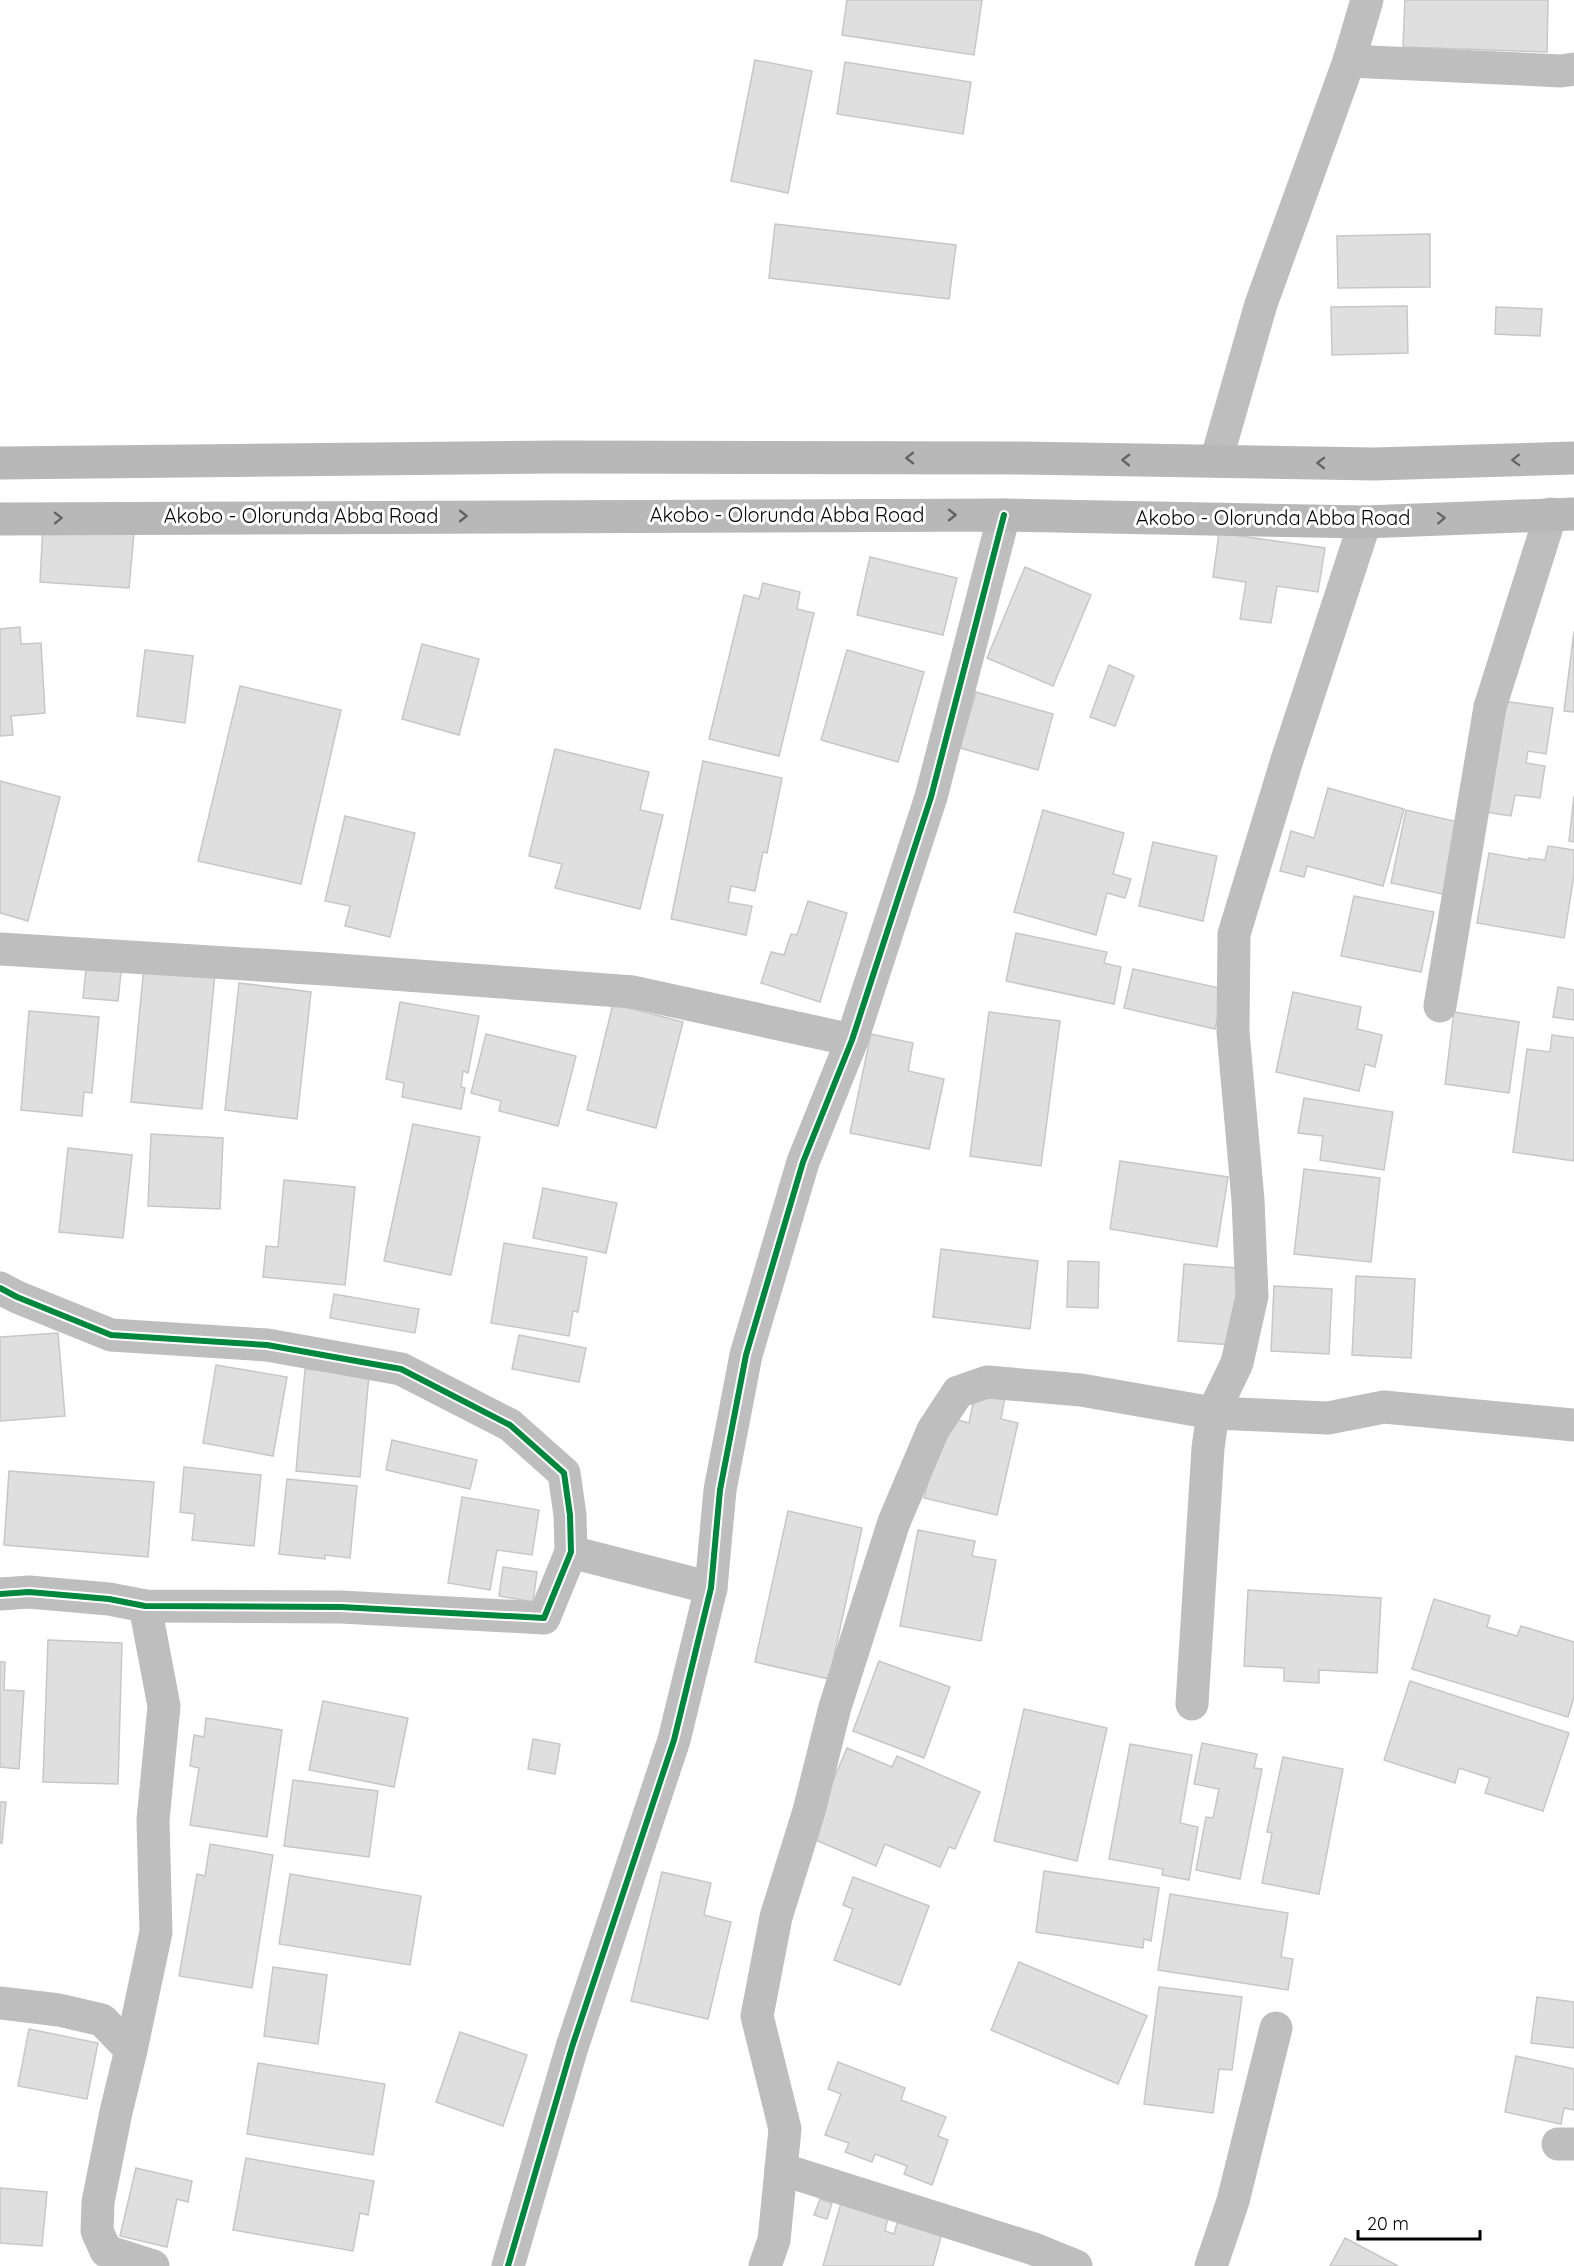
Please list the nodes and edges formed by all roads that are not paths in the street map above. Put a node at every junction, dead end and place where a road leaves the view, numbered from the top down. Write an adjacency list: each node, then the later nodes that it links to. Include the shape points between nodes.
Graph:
1 (1367, 0): 2 (street)
2 (1349, 61): 3 (street); 5 (street, via 1262,304)
3 (1574, 69)
4 (1574, 458): 5 (main road, one-way to 5, via 1374,464)
5 (1216, 461): 6 (main road, one-way to 6, via 558,458)
6 (0, 463)
7 (1563, 514): 10 (main road, Akobo - Olorunda Abba Road, one-way to 7); 12 (street, via 1490,707)
8 (1004, 515): 9 (main road, Akobo - Olorunda Abba Road, one-way to 8); 10 (main road, Akobo - Olorunda Abba Road); 13 (street, via 931,797)
9 (0, 519)
10 (1365, 522): 15 (street, via 1234,934 1233,1032 1252,1296 1237,1363)
11 (0, 949): 13 (street, via 633,992)
12 (1440, 1006)
13 (852, 1040): 18 (street, via 803,1162 746,1355 720,1490)
14 (0, 1288): 17 (street, via 111,1335 267,1345 401,1369 510,1425 564,1473)
15 (1213, 1413): 16 (street, via 1328,1418 1384,1407); 21 (street); 27 (street, via 1081,1390 987,1382 958,1392 933,1430 894,1522 776,1917 757,2016 784,2129)
16 (1574, 1425)
17 (571, 1552): 18 (street); 20 (street, via 544,1618 341,1607)
18 (711, 1588): 29 (street, via 674,1740 572,2047)
19 (0, 1594): 20 (street, via 28,1592)
20 (145, 1606): 22 (street, via 164,1706 153,1820 156,1932)
21 (1192, 1704)
22 (144, 1991): 24 (street); 26 (street)
23 (0, 2003): 24 (street)
24 (102, 2020): 26 (street)
25 (1276, 2028): 32 (street, via 1233,2201)
26 (131, 2050): 28 (street, via 98,2202 97,2231 106,2252)
27 (781, 2169): 30 (street, via 774,2240); 31 (street, via 1034,2249)
28 (153, 2266)
29 (508, 2266)
30 (765, 2266)
31 (1076, 2266)
32 (1211, 2266)

